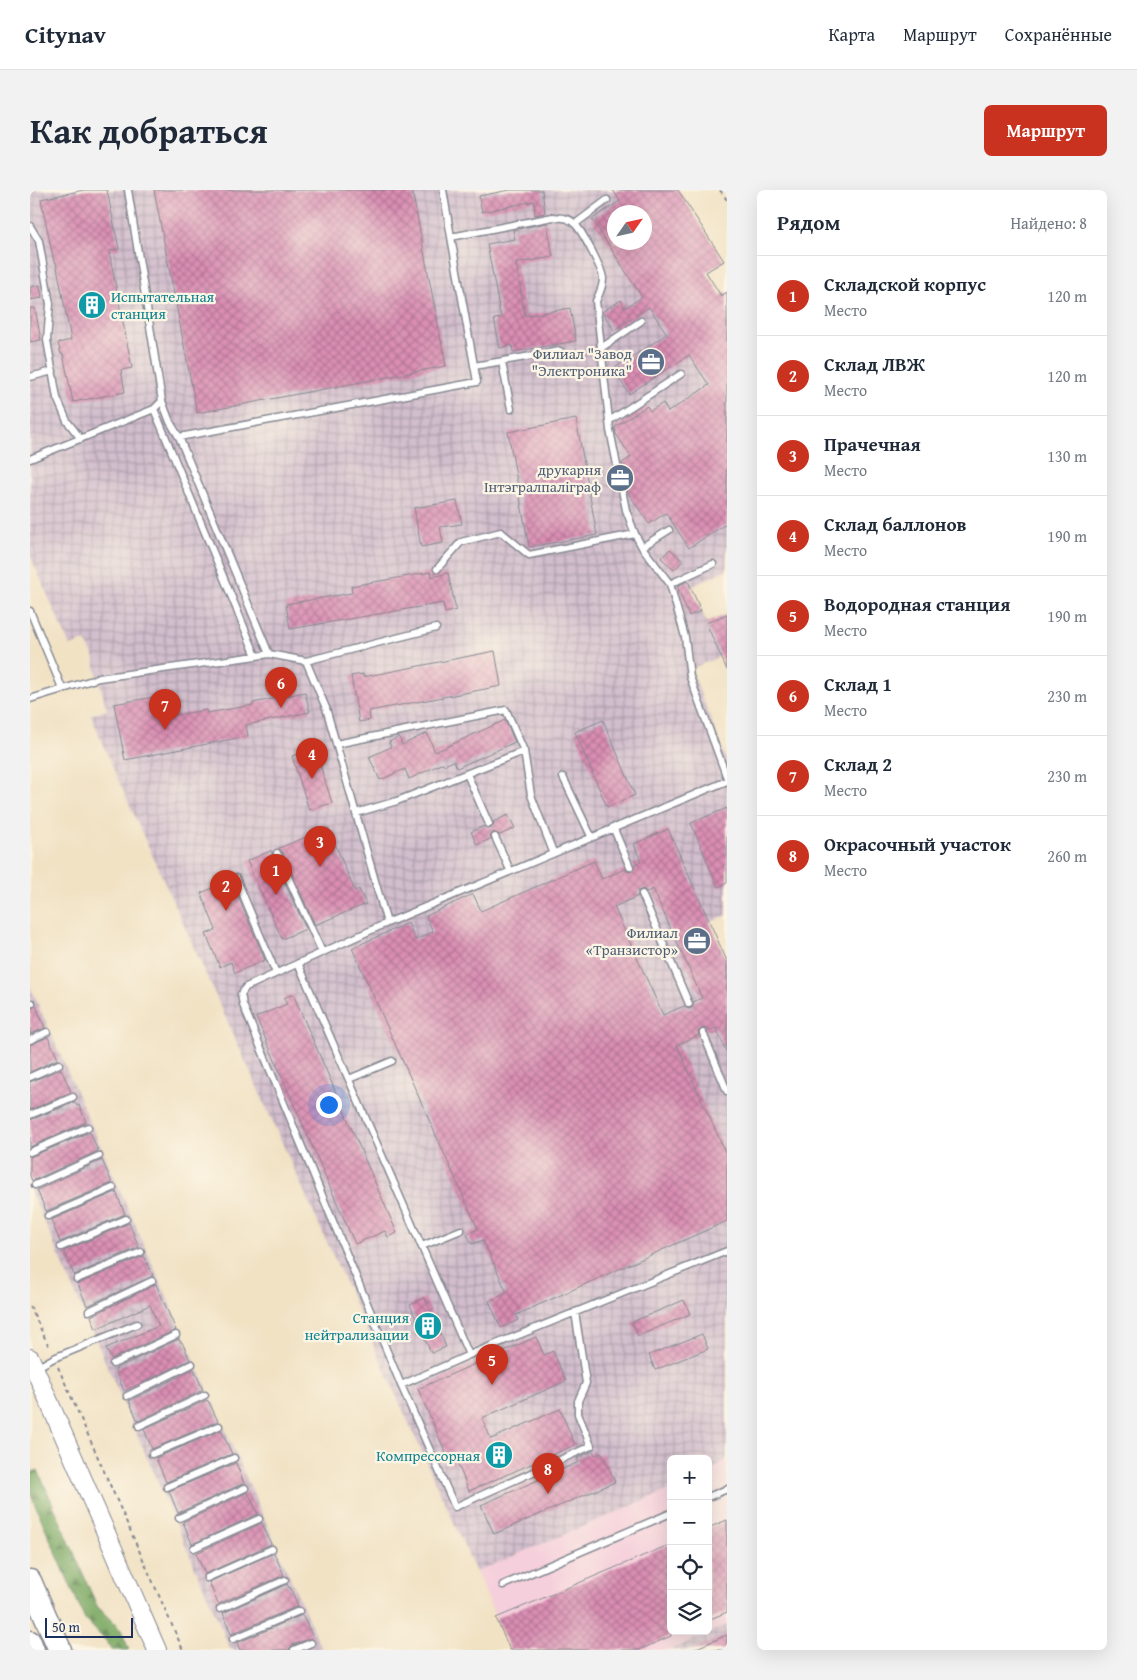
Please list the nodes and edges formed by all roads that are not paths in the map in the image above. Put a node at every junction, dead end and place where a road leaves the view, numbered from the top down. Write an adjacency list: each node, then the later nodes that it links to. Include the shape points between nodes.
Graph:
1 (128, 190): 15 (lane)
2 (442, 190): 6 (lane)
3 (607, 200): 4 (lane)
4 (575, 224): 6 (lane, via 566,218 553,217); 8 (lane, via 602,269 602,285 596,301)
5 (30, 226): 12 (lane, via 39,241 50,304 47,340)
6 (451, 237): 11 (lane)
7 (641, 321): 8 (lane)
8 (601, 348): 18 (lane)
9 (560, 352): 10 (lane)
10 (502, 362): 11 (lane); 17 (lane)
11 (474, 366): 19 (lane, via 477,382)
12 (53, 371): 14 (lane); 20 (lane, via 57,398 67,421)
13 (681, 374): 18 (lane)
14 (30, 377)
15 (162, 401): 16 (lane); 19 (lane)
16 (154, 408): 20 (lane); 31 (lane)
17 (511, 409)
18 (609, 422): 23 (lane, via 626,510)
19 (179, 437): 30 (lane)
20 (82, 439): 21 (lane)
21 (30, 460)
22 (669, 530): 24 (lane)
23 (635, 534): 24 (lane); 26 (lane, via 529,555 501,532 462,542)
24 (642, 547): 27 (lane)
25 (713, 564): 27 (lane)
26 (437, 569)
27 (670, 584): 39 (lane, via 685,637 690,677)
28 (30, 611): 33 (lane)
29 (436, 628): 32 (lane)
30 (269, 654): 31 (lane); 32 (lane)
31 (256, 656): 33 (lane, via 99,678)
32 (306, 661): 35 (lane, via 326,708)
33 (62, 688): 34 (lane)
34 (30, 699)
35 (336, 744): 36 (lane, via 506,710); 40 (lane)
36 (524, 751): 37 (lane); 45 (lane, via 531,795)
37 (467, 774): 40 (lane, via 397,801); 41 (lane)
38 (563, 777): 43 (lane)
39 (727, 779): 42 (lane)
40 (356, 812): 51 (lane)
41 (489, 824)
42 (613, 827): 43 (lane); 47 (lane)
43 (591, 836): 45 (lane)
44 (495, 837): 48 (lane)
45 (553, 852): 48 (lane)
46 (277, 853): 52 (lane)
47 (630, 866)
48 (510, 870): 51 (lane)
49 (236, 878): 54 (lane)
50 (642, 894): 55 (lane)
51 (387, 922): 52 (lane)
52 (322, 952): 53 (lane)
53 (298, 963): 54 (lane); 62 (lane)
54 (276, 973): 88 (lane, via 246,987 240,994 243,1005)
55 (689, 1004)
56 (47, 1032): 58 (lane)
57 (702, 1034): 63 (lane)
58 (30, 1040)
59 (392, 1061): 62 (lane)
60 (59, 1064): 61 (lane)
61 (30, 1077)
62 (349, 1079): 74 (lane)
63 (727, 1091)
64 (73, 1097): 65 (lane)
65 (30, 1115)
66 (88, 1127): 67 (lane)
67 (30, 1152)
68 (99, 1156): 69 (lane)
69 (36, 1185)
70 (113, 1188): 71 (lane)
71 (48, 1216)
72 (126, 1219): 75 (lane)
73 (461, 1230): 74 (lane)
74 (422, 1246): 84 (lane)
75 (61, 1247)
76 (727, 1251): 81 (lane)
77 (141, 1252): 78 (lane)
78 (77, 1279)
79 (152, 1282): 80 (lane)
80 (89, 1311)
81 (575, 1312): 84 (lane); 88 (lane, via 586,1383 578,1401 578,1414 591,1446 455,1507)
82 (137, 1324): 85 (lane, via 54,1358)
83 (176, 1336): 86 (lane)
84 (469, 1355): 88 (lane)
85 (32, 1363): 115 (street)
86 (113, 1364)
87 (192, 1364): 90 (lane)
88 (401, 1385)
89 (205, 1395): 91 (lane)
90 (127, 1396)
91 (139, 1426)
92 (219, 1426): 93 (lane)
93 (152, 1454)
94 (234, 1458): 95 (lane)
95 (167, 1487)
96 (245, 1488): 100 (lane)
97 (727, 1489): 98 (lane)
98 (712, 1495)
99 (667, 1516): 107 (lane)
100 (179, 1518)
101 (259, 1519): 102 (lane)
102 (194, 1548)
103 (272, 1549): 104 (lane)
104 (207, 1578)
105 (285, 1580): 108 (lane)
106 (30, 1581): 114 (highway)
107 (503, 1585)
108 (220, 1609)
109 (298, 1611): 110 (lane)
110 (233, 1639)
111 (30, 1642): 113 (highway)
112 (311, 1642): 116 (lane)
113 (34, 1650)
114 (60, 1650)
115 (158, 1650)
116 (294, 1650)

